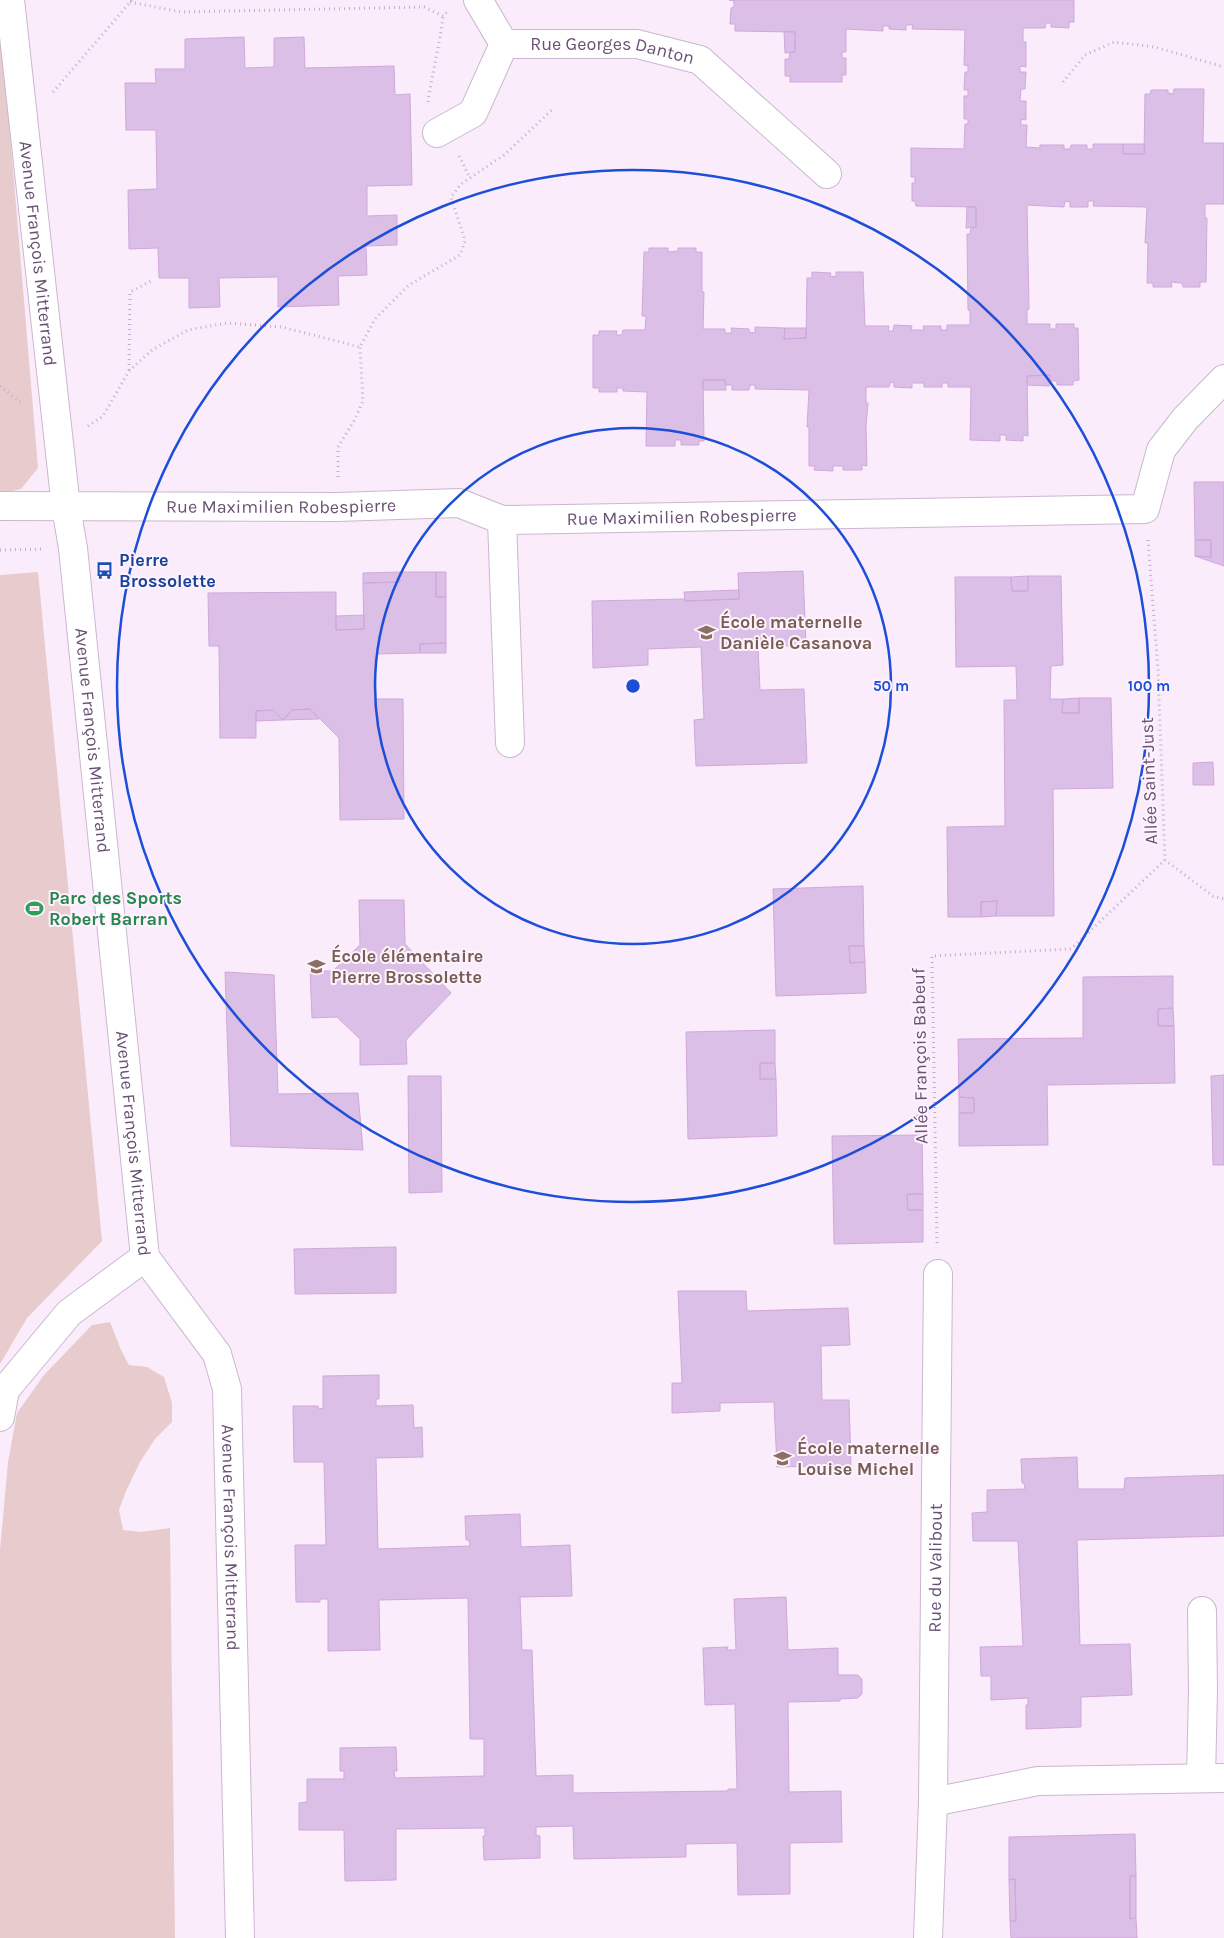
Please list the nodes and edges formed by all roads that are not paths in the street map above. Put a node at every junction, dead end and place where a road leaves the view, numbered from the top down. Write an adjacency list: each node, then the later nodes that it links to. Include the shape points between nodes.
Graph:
1 (10, 0): 8 (street, Avenue François Mitterrand)
2 (467, 3): 3 (street)
3 (504, 44): 4 (street, via 473,113); 5 (street, Rue Georges Danton, via 637,44 700,60)
4 (437, 134)
5 (827, 174)
6 (1224, 379): 9 (street, Rue Maximilien Robespierre, via 1185,419 1161,450 1145,509)
7 (0, 506): 8 (street)
8 (66, 507): 9 (street, Rue Maximilien Robespierre, via 337,508 459,502); 11 (street, Avenue François Mitterrand, via 73,548)
9 (502, 520): 10 (street)
10 (510, 743)
11 (145, 1256): 13 (street, via 69,1313 6,1390); 17 (street, Avenue François Mitterrand, via 217,1354 227,1389)
12 (938, 1274): 16 (street, Rue du Valibout)
13 (0, 1417)
14 (1202, 1610): 15 (street, via 1203,1691)
15 (1212, 1778): 16 (street, via 1038,1781)
16 (933, 1802): 18 (street, Rue du Valibout)
17 (240, 1938)
18 (928, 1938)

